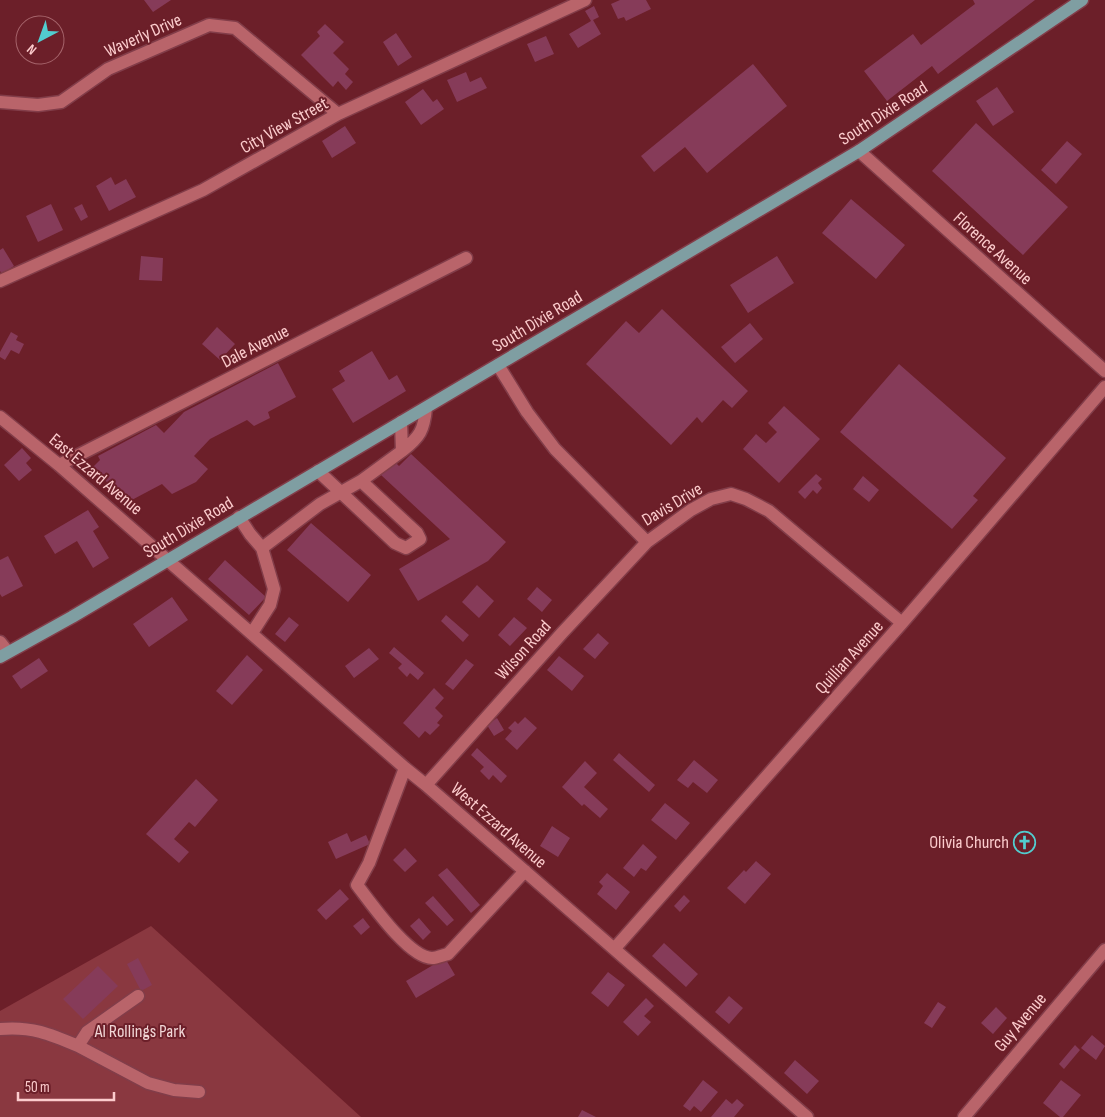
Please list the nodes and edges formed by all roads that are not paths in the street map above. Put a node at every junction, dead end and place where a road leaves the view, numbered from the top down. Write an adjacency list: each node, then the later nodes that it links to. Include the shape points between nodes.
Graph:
1 (585, 0): 4 (street, City View Street)
2 (1082, 0): 5 (main road, South Dixie Road)
3 (0, 102): 4 (street, Waverly Drive, via 38,105 60,102 108,69 209,25 235,28)
4 (338, 114): 7 (street, City View Street, via 203,190)
5 (858, 151): 8 (main road, South Dixie Road); 9 (street, Florence Avenue)
6 (466, 258): 15 (street, Dale Avenue)
7 (0, 281)
8 (498, 365): 11 (main road, South Dixie Road); 20 (street, Davis Drive, via 555,449)
9 (1105, 371)
10 (1105, 387): 23 (street, Quillian Avenue)
11 (426, 408): 13 (main road, South Dixie Road); 14 (street, via 424,426 415,441)
12 (0, 417): 15 (street, East Ezzard Avenue)
13 (401, 422): 14 (street); 16 (main road, South Dixie Road)
14 (402, 451): 17 (street)
15 (59, 464): 22 (street, East Ezzard Avenue)
16 (318, 470): 18 (street); 19 (main road, South Dixie Road)
17 (361, 481): 18 (street); 18 (street, via 417,533 420,540 406,548 396,543)
18 (341, 492): 21 (street)
19 (239, 517): 21 (street); 22 (main road, South Dixie Road)
20 (648, 542): 23 (street, Davis Drive, via 710,499 731,494 769,511); 28 (street, Wilson Road)
21 (262, 548): 24 (street, via 274,589 270,605)
22 (168, 559): 24 (street, West Ezzard Avenue); 26 (main road, South Dixie Road)
23 (902, 623): 30 (street, Quillian Avenue)
24 (252, 633): 27 (street, West Ezzard Avenue)
25 (0, 642): 26 (street)
26 (4, 655)
27 (405, 768): 28 (street, West Ezzard Avenue); 29 (street, via 369,863 357,885 412,950 431,958 448,954)
28 (426, 785): 29 (street, West Ezzard Avenue)
29 (525, 871): 30 (street, West Ezzard Avenue)
30 (615, 948): 36 (street, West Ezzard Avenue)
31 (1105, 950): 37 (street, Guy Avenue)
32 (138, 996): 34 (street, via 87,1032)
33 (0, 1029): 34 (street, via 45,1032)
34 (78, 1046): 35 (street, via 148,1083)
35 (199, 1092)
36 (807, 1117)
37 (964, 1117)

